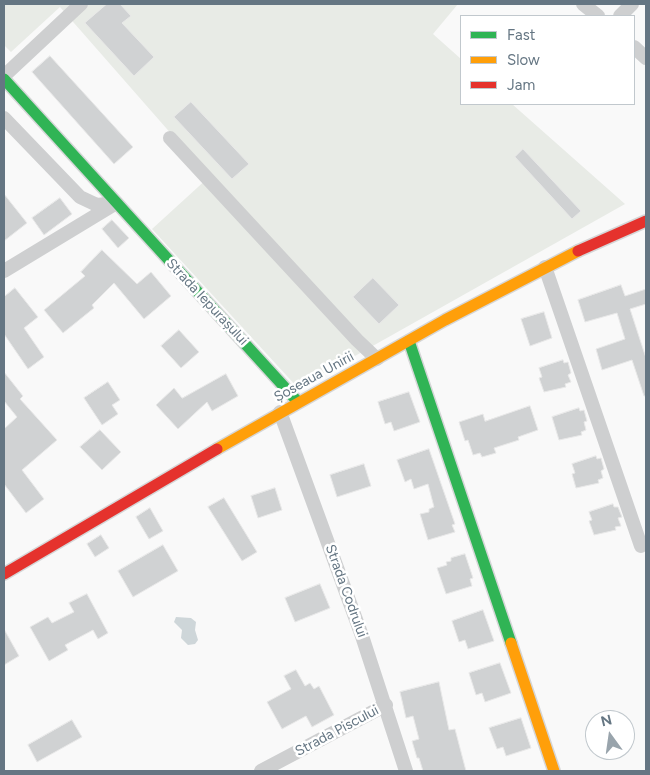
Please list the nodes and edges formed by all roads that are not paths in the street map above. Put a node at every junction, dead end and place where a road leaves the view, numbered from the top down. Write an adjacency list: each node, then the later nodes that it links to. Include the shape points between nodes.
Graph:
1 (81, 4): 8 (street)
2 (583, 4): 4 (street)
3 (632, 4): 5 (street)
4 (597, 15)
5 (621, 15)
6 (635, 48): 7 (street)
7 (646, 58)
8 (4, 78): 11 (street, Strada Iepurașului)
9 (4, 118): 11 (street, via 80,198 97,205)
10 (170, 138): 16 (street)
11 (116, 203): 14 (street); 17 (street, Strada Iepurașului)
12 (646, 221): 13 (street, Șoseaua Unirii)
13 (545, 267): 15 (street, Șoseaua Unirii); 19 (street)
14 (4, 270)
15 (409, 341): 16 (street, Șoseaua Unirii); 24 (street)
16 (377, 359): 17 (street, Șoseaua Unirii)
17 (298, 402): 18 (street, Șoseaua Unirii)
18 (280, 412): 20 (street, Șoseaua Unirii); 21 (street, Strada Codrului)
19 (642, 546)
20 (4, 574)
21 (386, 705): 22 (street, Strada Piscului); 23 (street, Strada Codrului)
22 (261, 771)
23 (406, 771)
24 (554, 771)

